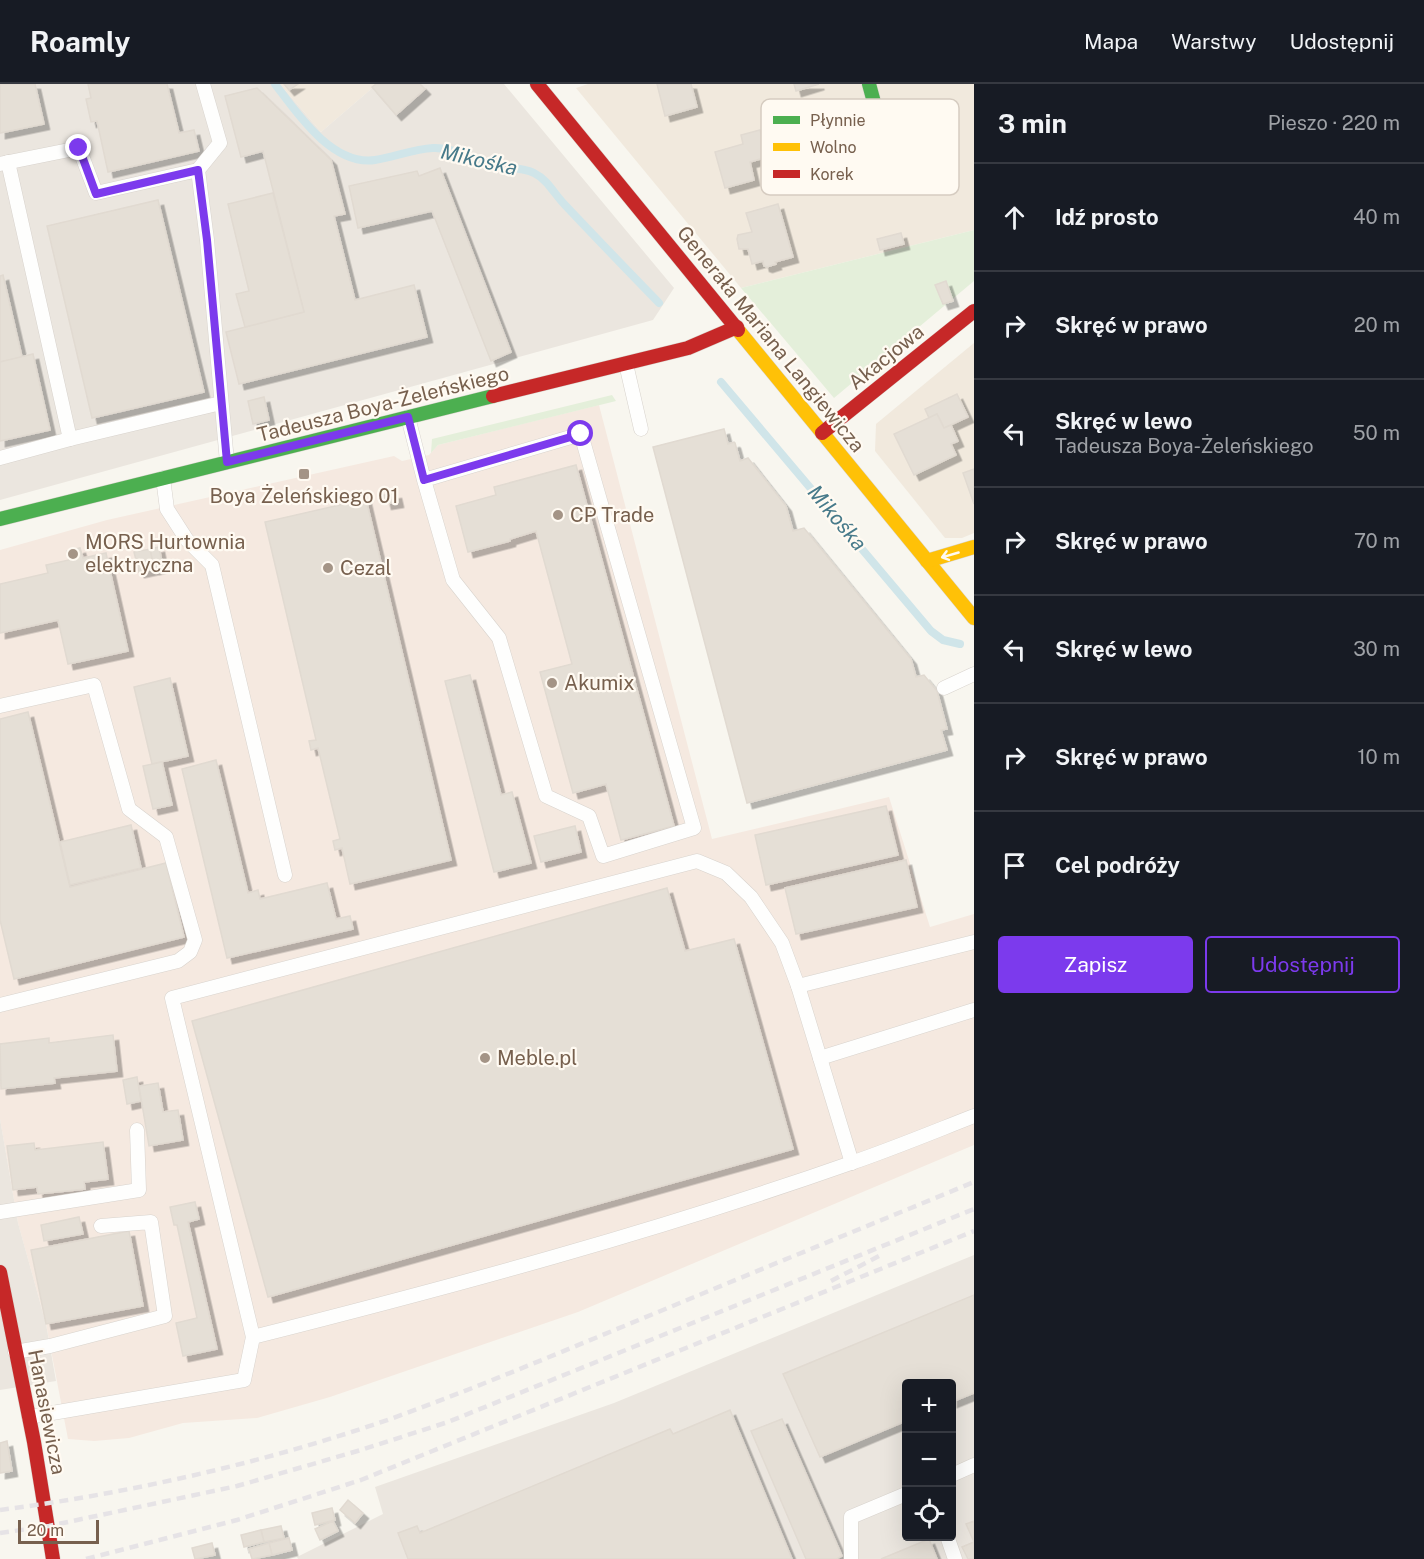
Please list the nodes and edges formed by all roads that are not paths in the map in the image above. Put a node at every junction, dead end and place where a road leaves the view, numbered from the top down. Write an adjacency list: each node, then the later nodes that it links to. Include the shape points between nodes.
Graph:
1 (203, 84): 6 (lane, via 220,143)
2 (537, 84): 8 (street, Generała Mariana Langiewicza)
3 (869, 84): 4 (street)
4 (873, 99)
5 (4, 163): 6 (lane, via 79,148 96,194); 14 (lane)
6 (198, 170): 10 (lane)
7 (974, 311): 13 (street, Akacjowa)
8 (737, 327): 9 (street, Tadeusza Boya-Żeleńskiego, via 688,348); 13 (street, Generała Mariana Langiewicza)
9 (626, 364): 11 (street, Tadeusza Boya-Żeleńskiego); 12 (lane)
10 (220, 403): 14 (lane); 16 (lane)
11 (408, 417): 16 (street, Tadeusza Boya-Żeleńskiego); 18 (lane)
12 (641, 429)
13 (822, 433): 21 (street, Generała Mariana Langiewicza)
14 (70, 439): 15 (lane)
15 (0, 458)
16 (227, 462): 17 (street, Tadeusza Boya-Żeleńskiego)
17 (163, 478): 19 (street, Tadeusza Boya-Żeleńskiego); 26 (lane, via 167,509 187,540 212,565)
18 (424, 480): 18 (lane, via 453,580 499,638 546,796 589,816 603,856 694,828 581,434)
19 (0, 519)
20 (974, 547): 21 (street, one-way to 21)
21 (927, 561): 22 (street, Generała Mariana Langiewicza)
22 (974, 618)
23 (974, 674): 24 (lane)
24 (944, 688)
25 (0, 706): 29 (lane, via 94,685 129,809 166,837 195,940 190,952 178,961)
26 (285, 875)
27 (974, 942): 28 (lane)
28 (798, 986): 31 (lane); 38 (lane, via 782,943 751,897 726,873 697,861 172,998)
29 (0, 1005)
30 (974, 1010): 31 (lane)
31 (820, 1058): 34 (lane)
32 (974, 1116): 34 (lane)
33 (137, 1130): 35 (lane, via 139,1190)
34 (852, 1163): 38 (lane, via 633,1235 441,1290)
35 (0, 1212)
36 (101, 1226): 39 (lane, via 151,1222 165,1316)
37 (0, 1272): 39 (street, Hanasiewicza)
38 (253, 1337): 40 (lane, via 244,1380)
39 (15, 1352): 40 (street, Hanasiewicza)
40 (29, 1417): 45 (street, Hanasiewicza)
41 (974, 1465): 42 (lane)
42 (956, 1473)
43 (902, 1496): 46 (lane, via 851,1517)
44 (949, 1541): 47 (lane)
45 (53, 1559)
46 (851, 1559)
47 (956, 1559)

